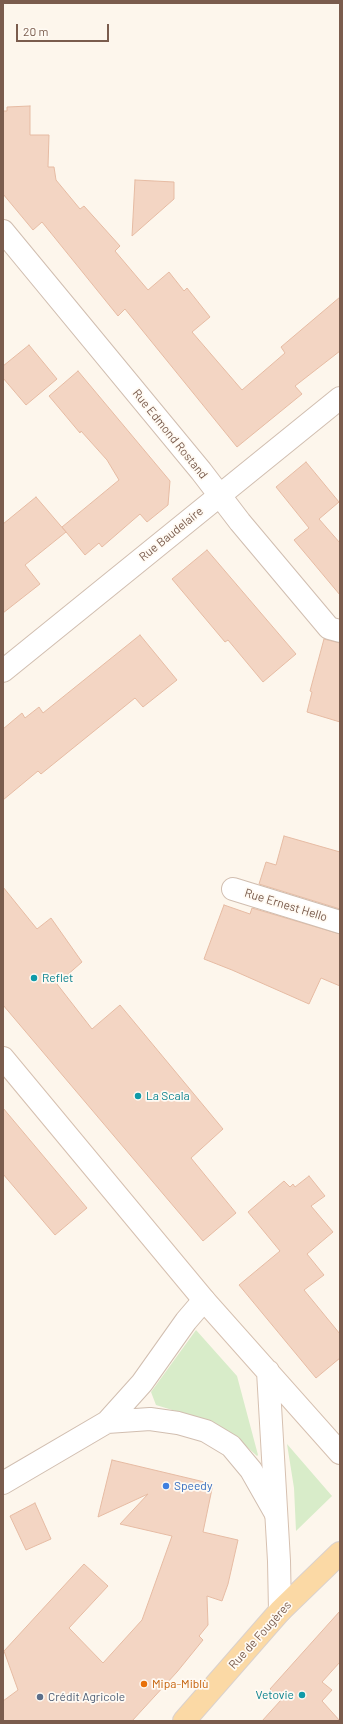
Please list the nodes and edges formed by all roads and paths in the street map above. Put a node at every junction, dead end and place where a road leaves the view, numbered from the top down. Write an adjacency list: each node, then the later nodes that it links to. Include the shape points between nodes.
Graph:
1 (3, 231): 3 (street, Rue Edmond Rostand)
2 (340, 398): 3 (street, Rue Baudelaire)
3 (219, 496): 4 (street, Rue Edmond Rostand, via 329,628); 5 (street, Rue Baudelaire)
4 (340, 631)
5 (3, 671)
6 (233, 889): 7 (street, Rue Ernest Hello)
7 (340, 922)
8 (3, 1058): 9 (street)
9 (204, 1300): 10 (street); 11 (street, via 142,1383)
10 (268, 1371): 12 (street); 14 (street)
11 (107, 1422): 13 (street); 14 (street, via 150,1419 206,1431 231,1446 251,1470)
12 (340, 1453)
13 (3, 1483)
14 (276, 1514): 16 (street)
15 (340, 1553): 16 (main road, Rue de Fougères)
16 (280, 1611): 17 (main road, Rue de Fougères)
17 (184, 1721)

